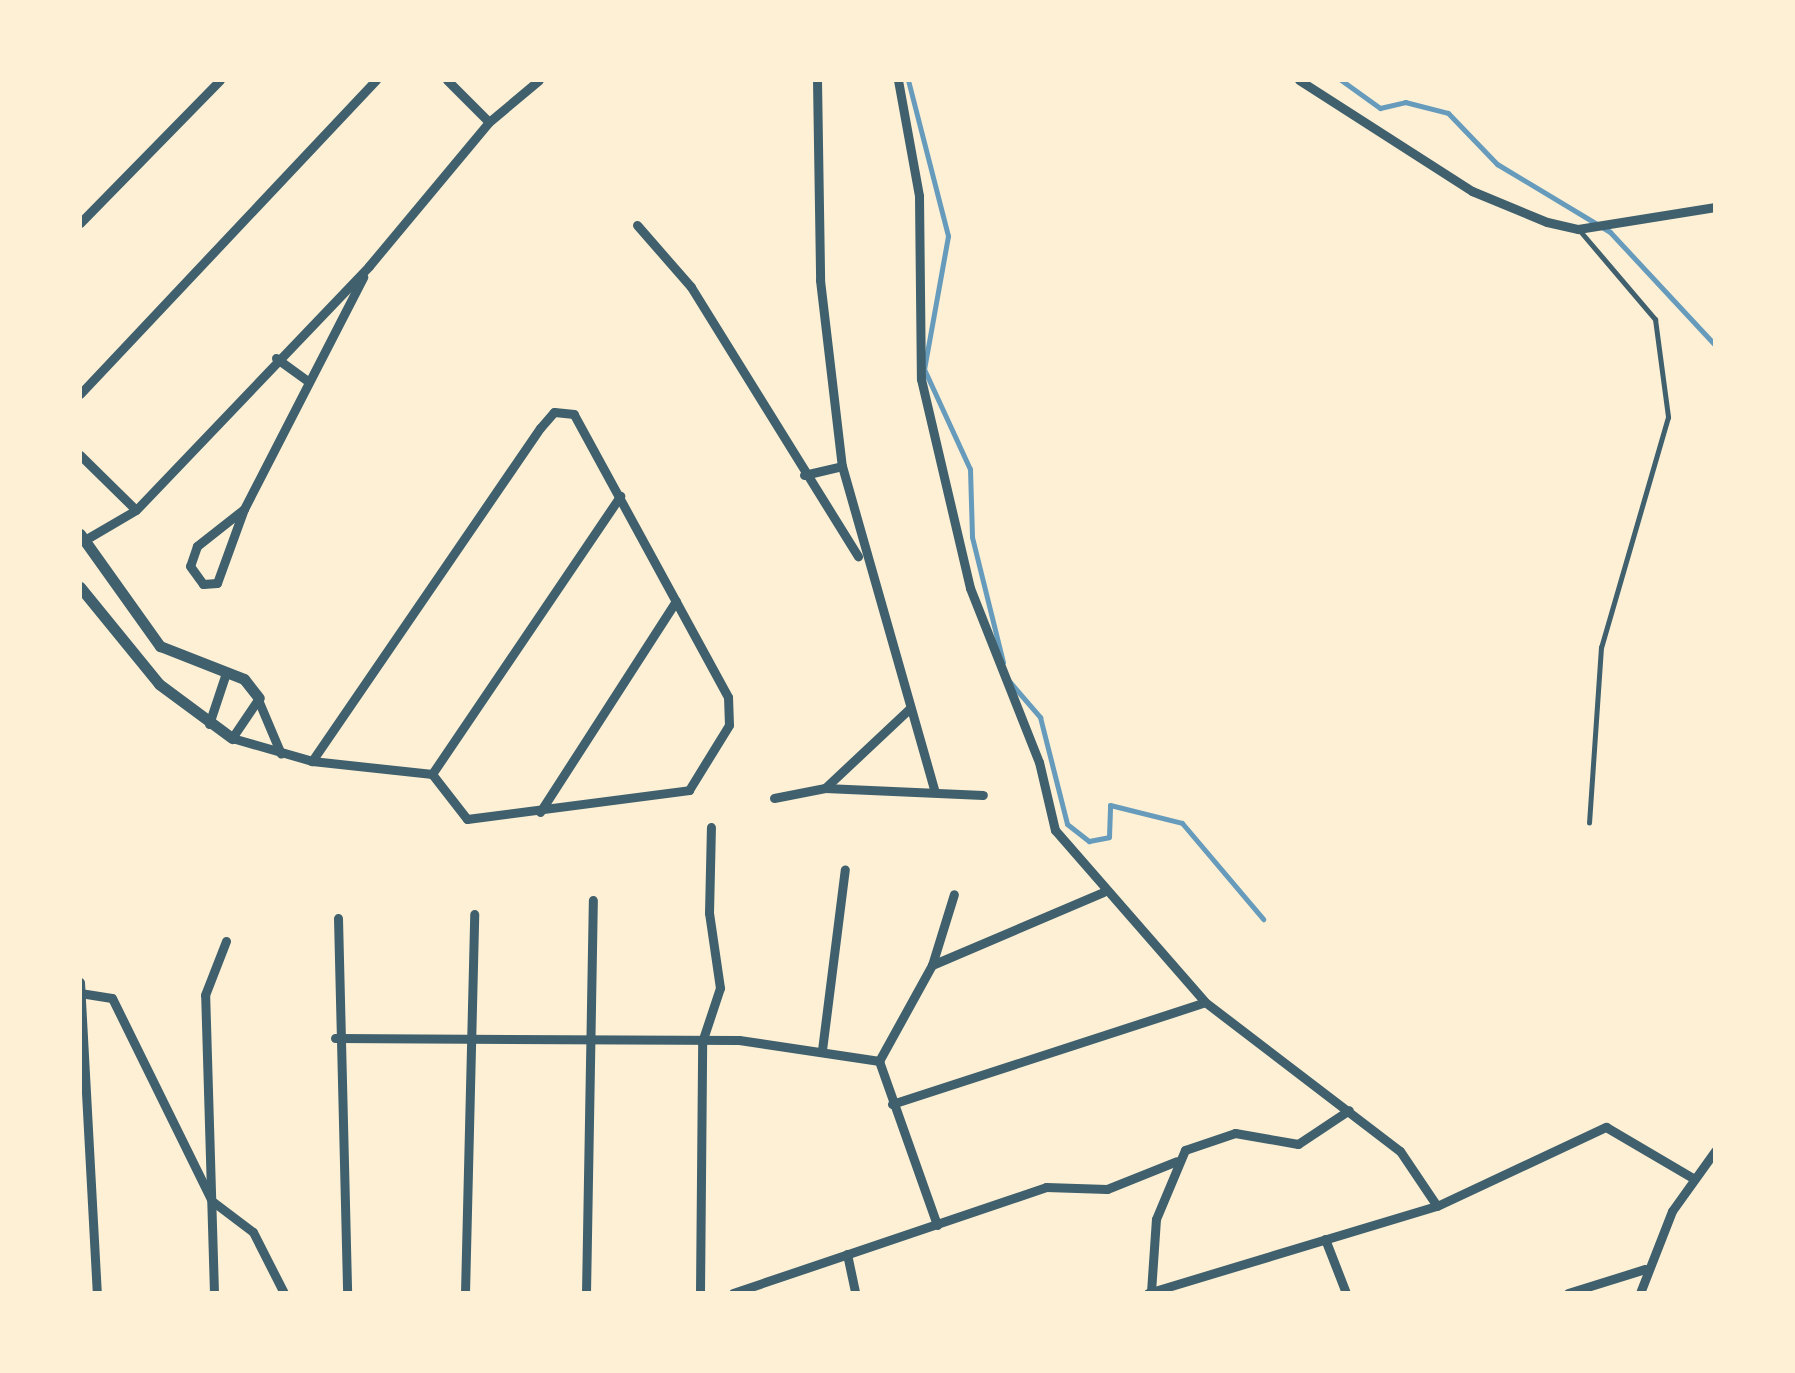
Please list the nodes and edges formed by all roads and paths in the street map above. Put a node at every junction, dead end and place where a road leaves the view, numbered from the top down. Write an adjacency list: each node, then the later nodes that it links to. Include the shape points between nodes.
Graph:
1 (220, 80): 10 (street)
2 (376, 80): 16 (street)
3 (447, 80): 8 (street)
4 (538, 80): 8 (street)
5 (817, 80): 18 (street, via 820,280)
6 (898, 80): 43 (street, via 919,196 920,379 941,436 970,588 1039,762 1055,830)
7 (1299, 80): 12 (street, via 1472,191)
8 (490, 122): 13 (street)
9 (1715, 208): 12 (street)
10 (80, 223)
11 (637, 224): 19 (street, via 690,287)
12 (1578, 229): 40 (lane, via 1654,319 1668,417 1601,647)
13 (370, 266): 14 (street); 15 (street)
14 (276, 358): 15 (street); 22 (street)
15 (308, 381): 21 (street)
16 (80, 394)
17 (80, 455): 22 (street)
18 (842, 466): 19 (street); 24 (street)
19 (804, 475): 24 (street)
20 (620, 496): 26 (street); 33 (street, via 567,409 540,428); 34 (street)
21 (244, 509): 21 (street, via 217,583 202,584 190,566 197,546)
22 (136, 510): 23 (street)
23 (82, 539): 27 (street, via 160,646)
24 (862, 563): 29 (street)
25 (80, 588): 30 (street, via 158,684)
26 (676, 602): 39 (street); 39 (street, via 731,712 683,796)
27 (226, 673): 28 (street); 30 (street)
28 (259, 698): 31 (street); 32 (street)
29 (908, 709): 35 (street); 36 (street)
30 (209, 724): 31 (street)
31 (232, 738): 32 (street)
32 (280, 754): 33 (street)
33 (312, 761): 34 (street)
34 (432, 774): 39 (street, via 467,819)
35 (825, 788): 36 (street); 38 (street)
36 (934, 789): 37 (street)
37 (982, 795)
38 (774, 798)
39 (540, 812)
40 (1589, 824)
41 (711, 827): 53 (street, via 720,988)
42 (845, 869): 56 (street)
43 (1102, 892): 49 (street); 51 (street)
44 (954, 894): 49 (street)
45 (594, 900): 55 (street)
46 (474, 914): 54 (street)
47 (338, 918): 52 (street)
48 (226, 941): 63 (street, via 205,995)
49 (932, 965): 57 (street)
50 (81, 989): 63 (street, via 107,994 120,1011); 70 (street)
51 (1204, 1002): 58 (street); 59 (street)
52 (335, 1038): 54 (street); 73 (street)
53 (702, 1042): 55 (street); 56 (street); 76 (street)
54 (468, 1044): 55 (street); 74 (street)
55 (592, 1044): 75 (street)
56 (822, 1050): 57 (street)
57 (879, 1061): 58 (street)
58 (892, 1104): 65 (street)
59 (1349, 1110): 61 (street, via 1298,1144 1235,1133 1195,1143); 64 (street, via 1400,1151)
60 (1715, 1151): 62 (street)
61 (1177, 1161): 65 (street, via 1125,1184 1046,1186); 69 (street, via 1156,1219)
62 (1691, 1177): 64 (street, via 1606,1126); 68 (street)
63 (212, 1201): 71 (street); 72 (street, via 252,1232)
64 (1437, 1206): 66 (street)
65 (937, 1225): 67 (street)
66 (1325, 1239): 69 (street); 79 (street)
67 (847, 1254): 77 (street); 78 (street)
68 (1645, 1270): 80 (street); 81 (street)
69 (1150, 1292)
70 (97, 1293)
71 (214, 1293)
72 (284, 1293)
73 (347, 1293)
74 (465, 1293)
75 (586, 1293)
76 (700, 1293)
77 (732, 1293)
78 (856, 1293)
79 (1346, 1293)
80 (1568, 1293)
81 (1640, 1293)

